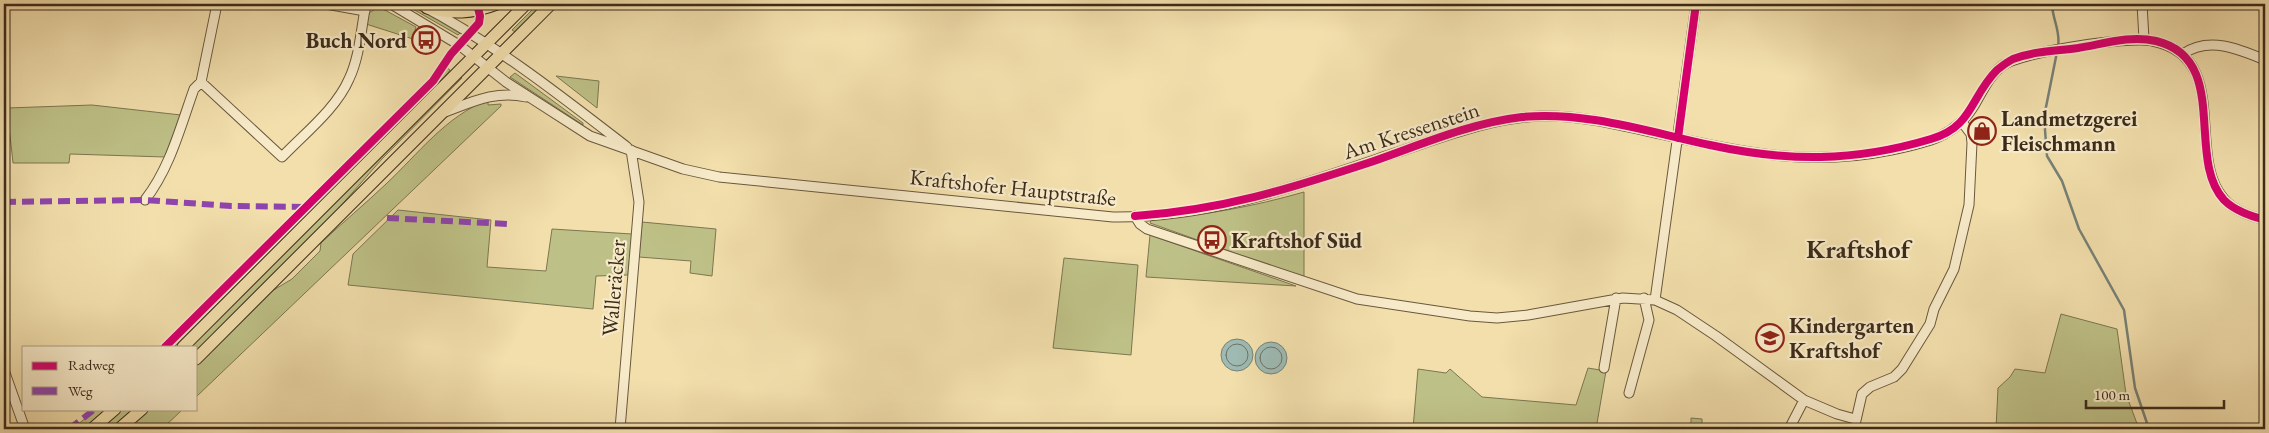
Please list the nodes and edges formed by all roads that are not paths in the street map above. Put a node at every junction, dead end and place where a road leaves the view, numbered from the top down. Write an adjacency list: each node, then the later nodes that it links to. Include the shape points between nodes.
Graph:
1 (217, 4): 18 (street)
2 (326, 4): 10 (street)
3 (392, 4): 15 (street, Kraftshofer Hauptstraße)
4 (497, 4): 9 (main road, via 465,13)
5 (526, 4): 12 (main road)
6 (551, 4): 13 (main road)
7 (1696, 4): 22 (street)
8 (2142, 4): 11 (street)
9 (423, 6): 12 (street, Kraftshofer Hauptstraße)
10 (366, 8): 18 (street, via 349,80 335,103 282,157)
11 (2144, 40): 14 (street, via 2165,44); 21 (street, via 2044,52 2015,59 1998,69)
12 (487, 43): 13 (street, Kraftshofer Hauptstraße); 15 (main road)
13 (502, 53): 17 (main road); 23 (street, Kraftshofer Hauptstraße)
14 (2183, 54): 16 (street, via 2191,48 2219,44); 26 (street, via 2195,73 2202,94 2210,169 2215,185 2231,205)
15 (474, 56): 17 (street, Kraftshofer Hauptstraße); 30 (main road)
16 (2265, 60)
17 (489, 67): 19 (street, Kraftshofer Hauptstraße); 20 (main road)
18 (201, 82): 24 (street, via 194,89 168,162)
19 (531, 98): 20 (street, via 511,94 490,96); 23 (street, Kraftshofer Hauptstraße, via 590,136)
20 (444, 112): 31 (main road)
21 (1962, 122): 22 (street, Am Kressenstein, via 1946,134 1854,157 1773,156); 38 (street, via 1972,144 1969,196 1954,269 1930,324 1902,369 1894,377 1870,386 1862,394)
22 (1678, 138): 25 (street, Am Kressenstein, via 1580,118 1508,119 1464,130 1256,199); 29 (street)
23 (631, 150): 25 (street, Kraftshofer Hauptstraße, via 709,176 1104,216); 42 (street, Walleräcker, via 639,202)
24 (145, 200)
25 (1135, 216): 27 (street, Kraftshofer Hauptstraße, via 1147,229 1357,299 1497,318)
26 (2265, 220)
27 (1616, 298): 28 (street, Kraftshofer Hauptstraße); 32 (street)
28 (1644, 298): 29 (street, Kraftshofer Hauptstraße); 34 (street, via 1649,320)
29 (1655, 300): 35 (street, Kraftshofer Hauptstraße, via 1716,336)
30 (184, 346)
31 (198, 357)
32 (1604, 368)
33 (4, 370): 39 (street)
34 (1629, 393)
35 (1804, 400): 38 (street, Kraftshofer Hauptstraße); 43 (street)
36 (114, 410): 40 (main road)
37 (141, 410): 41 (main road)
38 (1855, 419): 44 (street)
39 (25, 429)
40 (92, 429)
41 (119, 429)
42 (620, 429)
43 (1789, 429)
44 (1854, 429)

